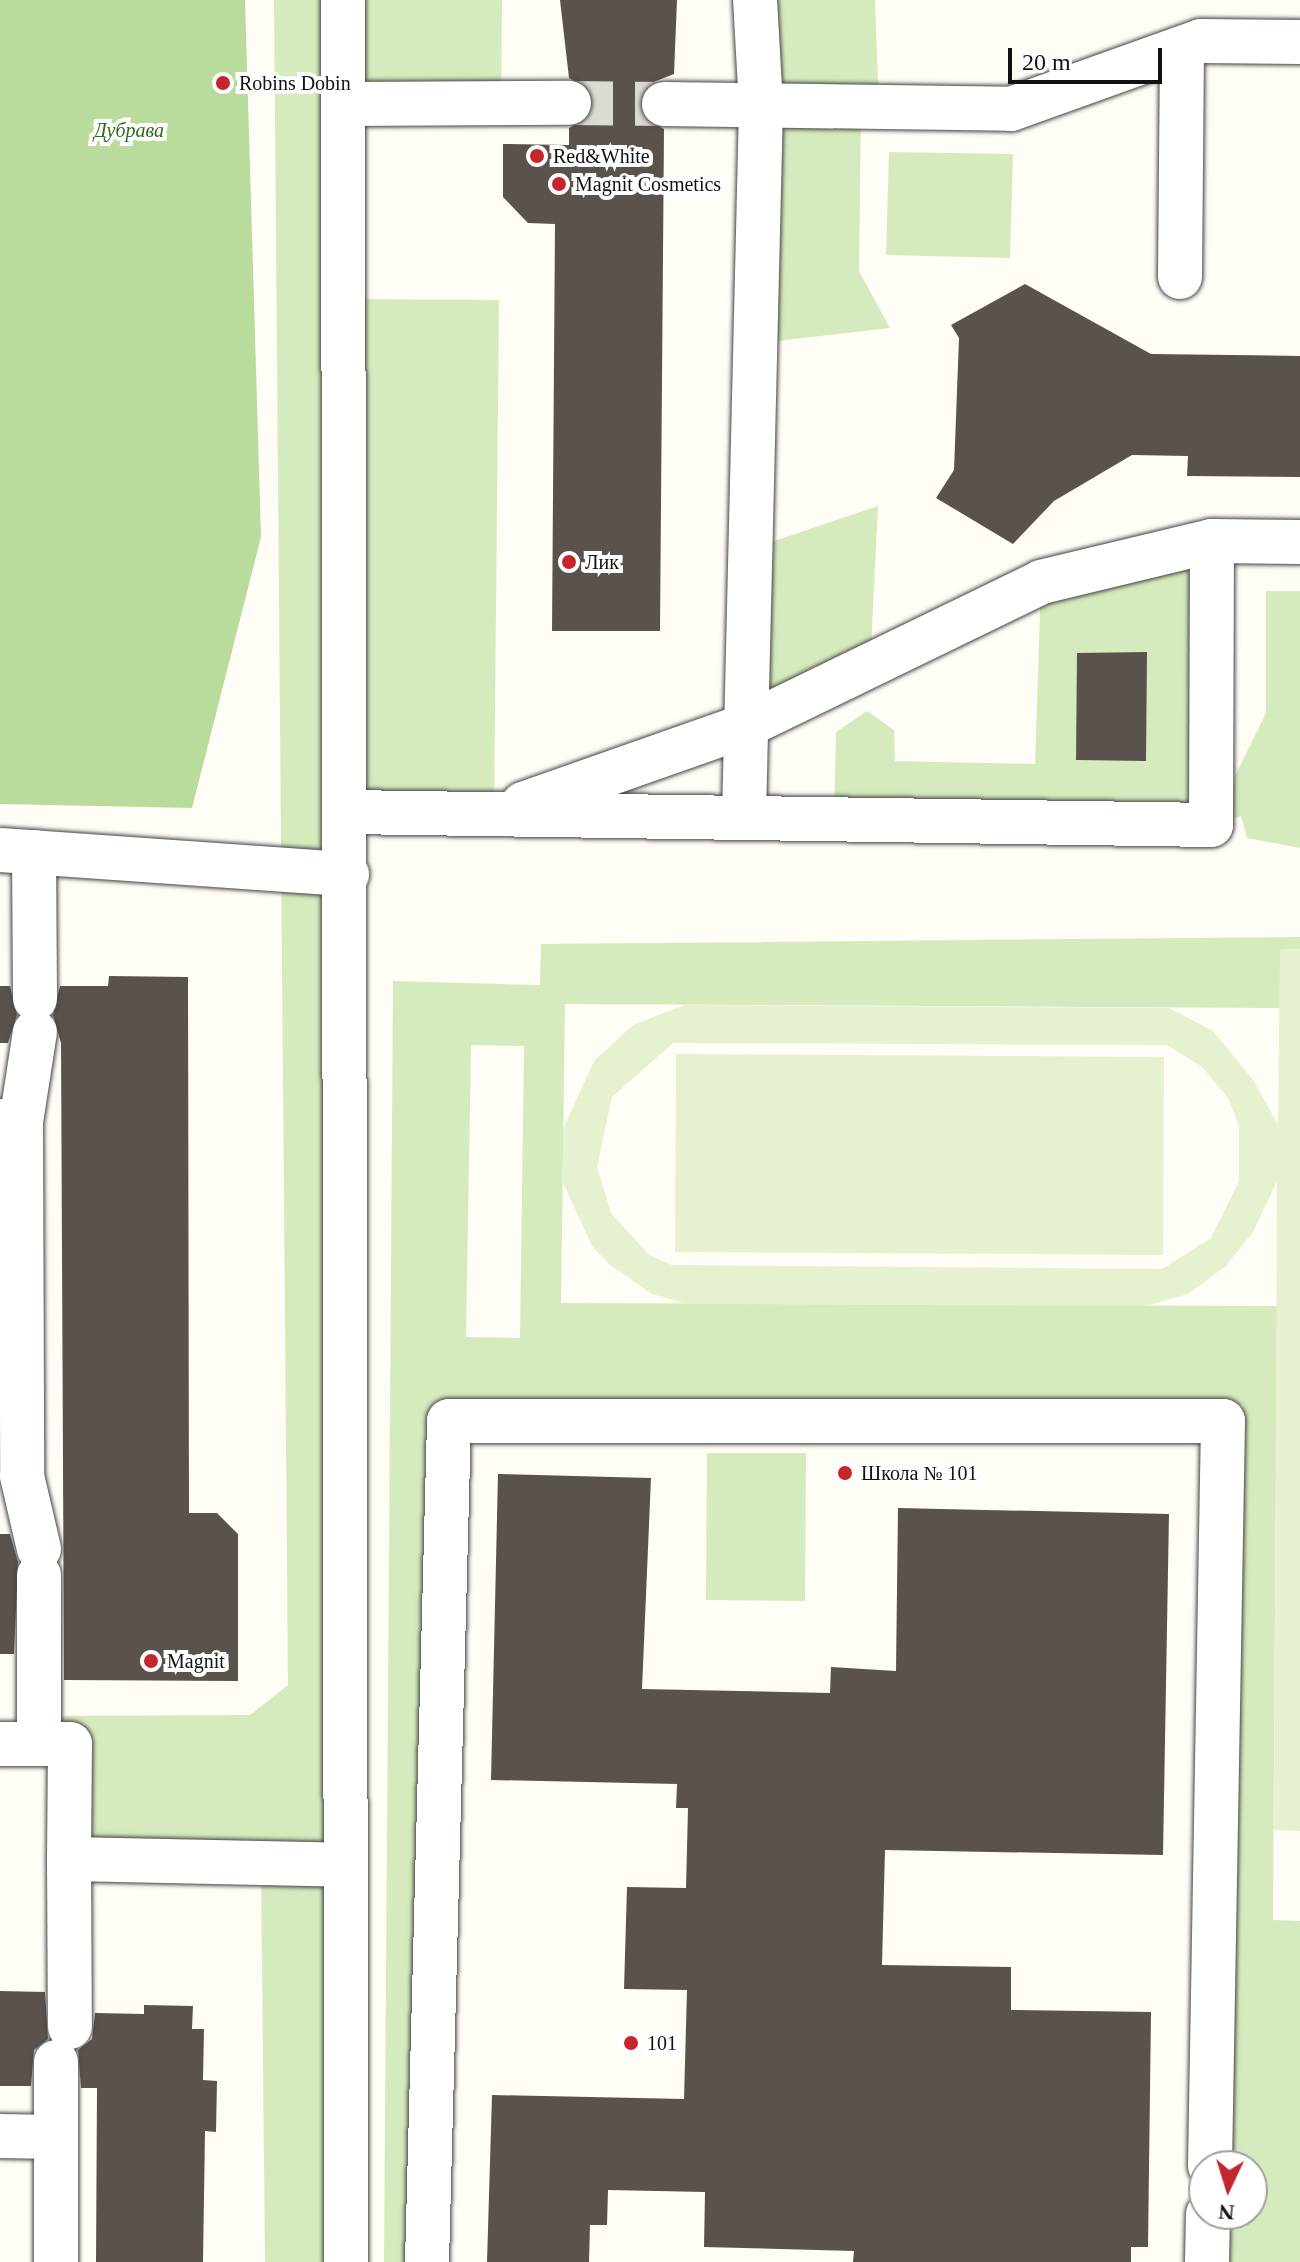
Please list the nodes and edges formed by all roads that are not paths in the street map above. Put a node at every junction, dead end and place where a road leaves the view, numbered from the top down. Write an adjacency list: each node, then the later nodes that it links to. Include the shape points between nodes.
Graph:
1 (343, 0): 6 (street)
2 (755, 0): 8 (street)
3 (1300, 42): 4 (street, via 1201,41)
4 (1182, 50): 8 (street, via 1011,109); 9 (street)
5 (569, 103): 6 (street)
6 (345, 104): 13 (street)
7 (664, 104): 8 (street)
8 (761, 106): 12 (street)
9 (1180, 277)
10 (1212, 541): 11 (street); 12 (street, via 1041,582); 15 (street, via 1211,825)
11 (1300, 542)
12 (745, 726): 14 (street); 15 (street)
13 (347, 812): 14 (street); 17 (street)
14 (494, 814): 15 (street)
15 (744, 817)
16 (17, 851): 17 (street); 18 (street, via 35,1016)
17 (347, 874): 21 (street)
18 (10, 1121): 19 (street, via 22,1476 39,1562)
19 (20, 1744): 20 (street, via 70,1744)
20 (69, 1859): 21 (street); 23 (street)
21 (346, 1865): 27 (street)
22 (0, 2136): 23 (street)
23 (55, 2137): 26 (street)
24 (1210, 2150): 28 (street, via 1223,1421 449,1421)
25 (1208, 2230): 29 (street)
26 (56, 2262)
27 (346, 2262)
28 (427, 2262)
29 (1207, 2262)

